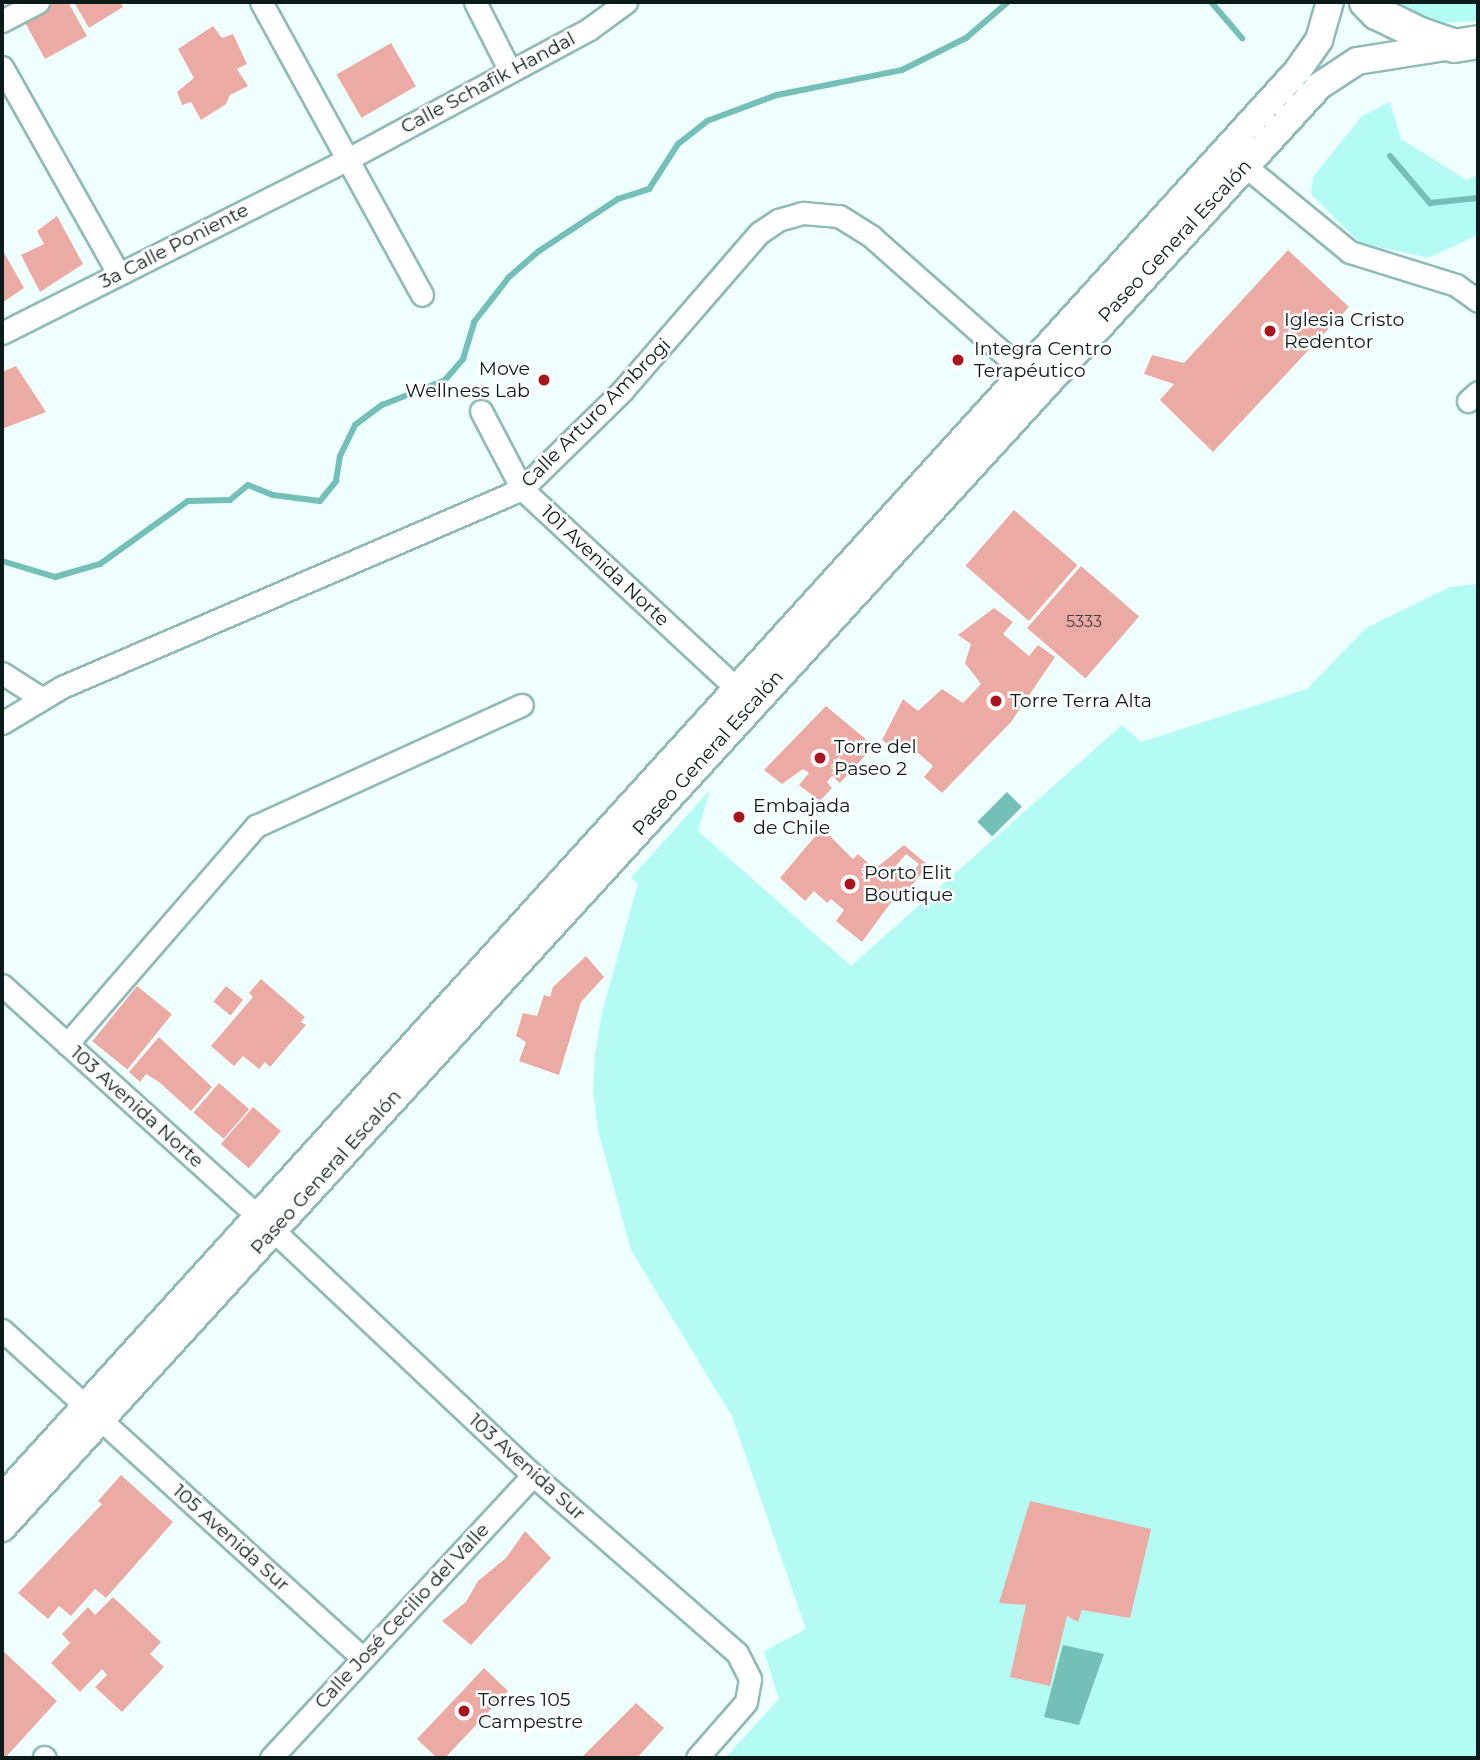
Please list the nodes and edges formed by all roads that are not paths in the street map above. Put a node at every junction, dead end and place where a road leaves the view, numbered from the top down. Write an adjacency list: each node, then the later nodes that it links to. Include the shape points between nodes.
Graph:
1 (38, 2): 7 (street)
2 (261, 2): 11 (street)
3 (475, 2): 10 (street)
4 (626, 2): 10 (street, Calle Schafik Handal, via 589,29)
5 (1330, 2): 17 (street, Paseo General Escalón, via 1319,40 1298,70)
6 (1366, 2): 8 (main road, via 1391,21)
7 (2, 21)
8 (1466, 44): 12 (street, Paseo General Escalón, via 1349,63 1319,86)
9 (2, 67): 13 (street)
10 (509, 69): 11 (street, Calle Schafik Handal)
11 (346, 160): 13 (street, 3a Calle Poniente); 14 (street)
12 (1244, 165): 15 (street, via 1349,253 1455,285); 17 (street, Paseo General Escalón)
13 (118, 273): 16 (street, 3a Calle Poniente)
14 (422, 295)
15 (1478, 301)
16 (2, 334)
17 (1034, 380): 19 (street, Calle Arturo Ambrogi, via 872,237 839,216 803,213 778,220 759,233 622,391); 21 (street, Paseo General Escalón)
18 (481, 411): 19 (street, 101 Avenida Norte)
19 (522, 489): 21 (street, 101 Avenida Norte); 22 (street, Calle Arturo Ambrogi)
20 (2, 673): 22 (street)
21 (745, 696): 27 (street, Paseo General Escalón)
22 (41, 698): 24 (street, Calle Arturo Ambrogi)
23 (522, 705): 26 (street, via 256,826)
24 (2, 723)
25 (2, 985): 26 (street, 103 Avenida Norte)
26 (67, 1044): 27 (street, 103 Avenida Norte)
27 (266, 1223): 29 (street, Paseo General Escalón); 30 (street, 103 Avenida Sur)
28 (2, 1330): 29 (street, 105 Avenida Sur)
29 (93, 1412): 31 (street, Paseo General Escalón); 32 (street, Paseo General Escalón); 33 (street, 105 Avenida Sur)
30 (533, 1475): 33 (street, Calle José Cecilio del Valle); 35 (street, 103 Avenida Sur, via 737,1653 750,1685 737,1713)
31 (2, 1497)
32 (2, 1528)
33 (362, 1658): 34 (street, Calle José Cecilio del Valle)
34 (271, 1758)
35 (697, 1758)

